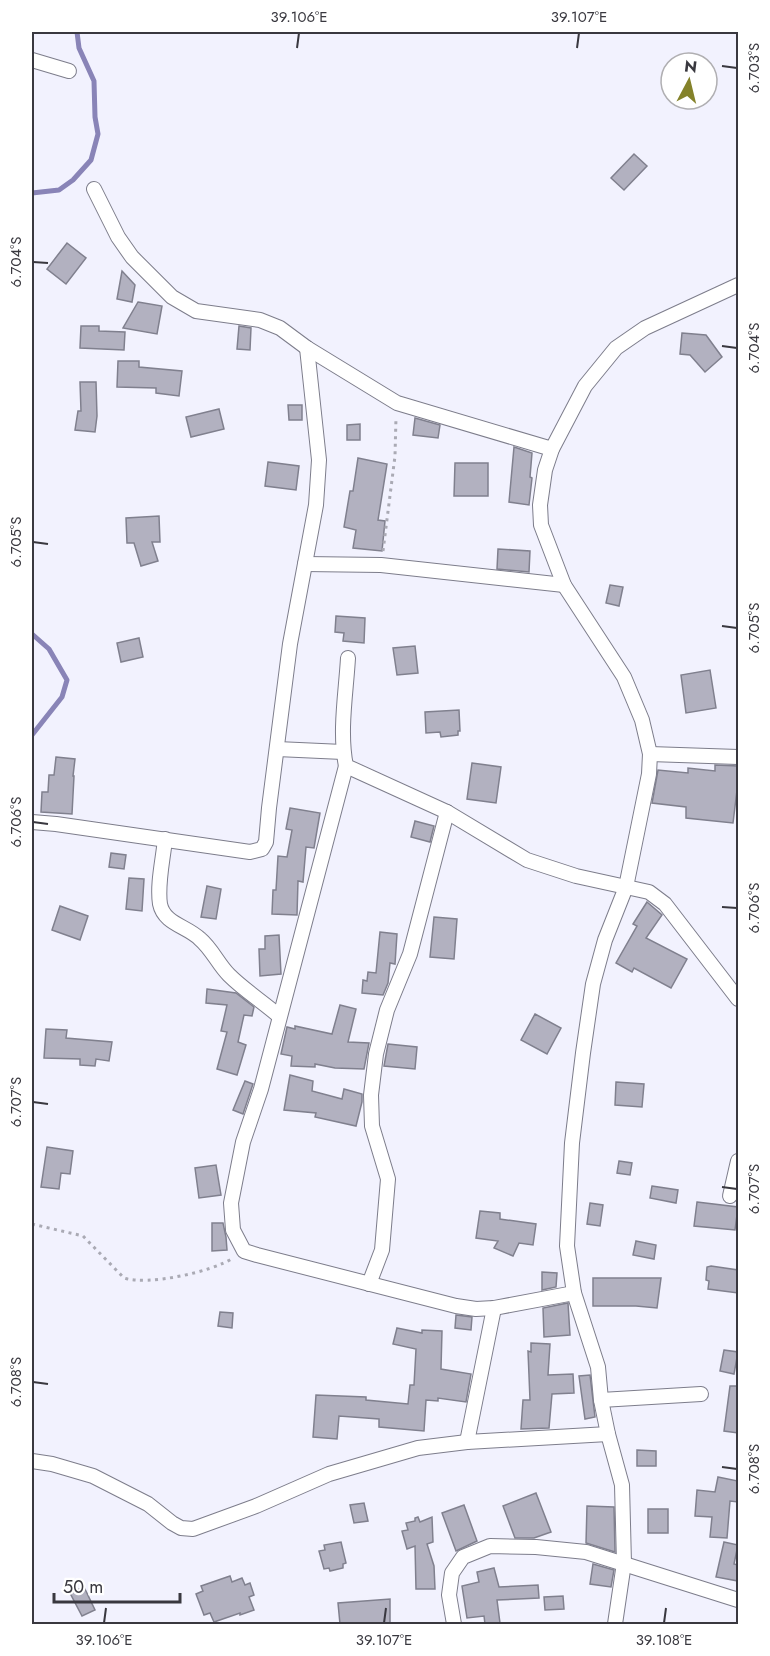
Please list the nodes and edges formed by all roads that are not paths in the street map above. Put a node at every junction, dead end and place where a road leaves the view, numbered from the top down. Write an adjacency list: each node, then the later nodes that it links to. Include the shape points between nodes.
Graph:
1 (32, 60): 2 (street)
2 (69, 71)
3 (94, 189): 5 (street, via 132,257 172,297 196,311 260,320 280,328)
4 (738, 285): 6 (street, via 645,328 616,348 585,386)
5 (307, 348): 6 (street, via 397,403); 7 (street, via 319,460)
6 (552, 449): 8 (street, via 545,470 541,525)
7 (305, 564): 8 (street, via 381,565); 10 (street)
8 (564, 585): 12 (street, via 624,677 642,720)
9 (348, 658): 11 (street)
10 (277, 749): 11 (street); 17 (street, via 262,849 250,852)
11 (343, 752): 14 (street)
12 (650, 754): 13 (street); 18 (street)
13 (738, 757)
14 (346, 766): 15 (street); 20 (street)
15 (447, 812): 18 (street, via 527,860); 23 (street, via 410,954 387,1010 376,1054 372,1126 388,1179 382,1250)
16 (32, 822): 17 (street)
17 (165, 839): 20 (street, via 160,904 167,919 197,936 229,975)
18 (626, 887): 19 (street, via 649,892 665,904); 24 (street, via 593,984 583,1053 572,1143 567,1246)
19 (738, 999)
20 (279, 1016): 23 (street, via 243,1142 231,1203 233,1230 244,1251)
21 (738, 1161): 22 (street)
22 (730, 1196)
23 (369, 1284): 25 (street, via 456,1306)
24 (574, 1293): 25 (street); 27 (street, via 598,1367)
25 (494, 1308): 29 (street)
26 (701, 1394): 27 (street)
27 (601, 1400): 28 (street)
28 (608, 1434): 29 (street); 31 (street, via 622,1485)
29 (467, 1442): 30 (street, via 418,1448 328,1474 193,1529 181,1528 148,1504 93,1476)
30 (32, 1461)
31 (624, 1563): 32 (street); 33 (street, via 586,1552 490,1546 463,1557 452,1573 449,1595); 34 (street)
32 (738, 1600)
33 (454, 1624)
34 (615, 1624)

